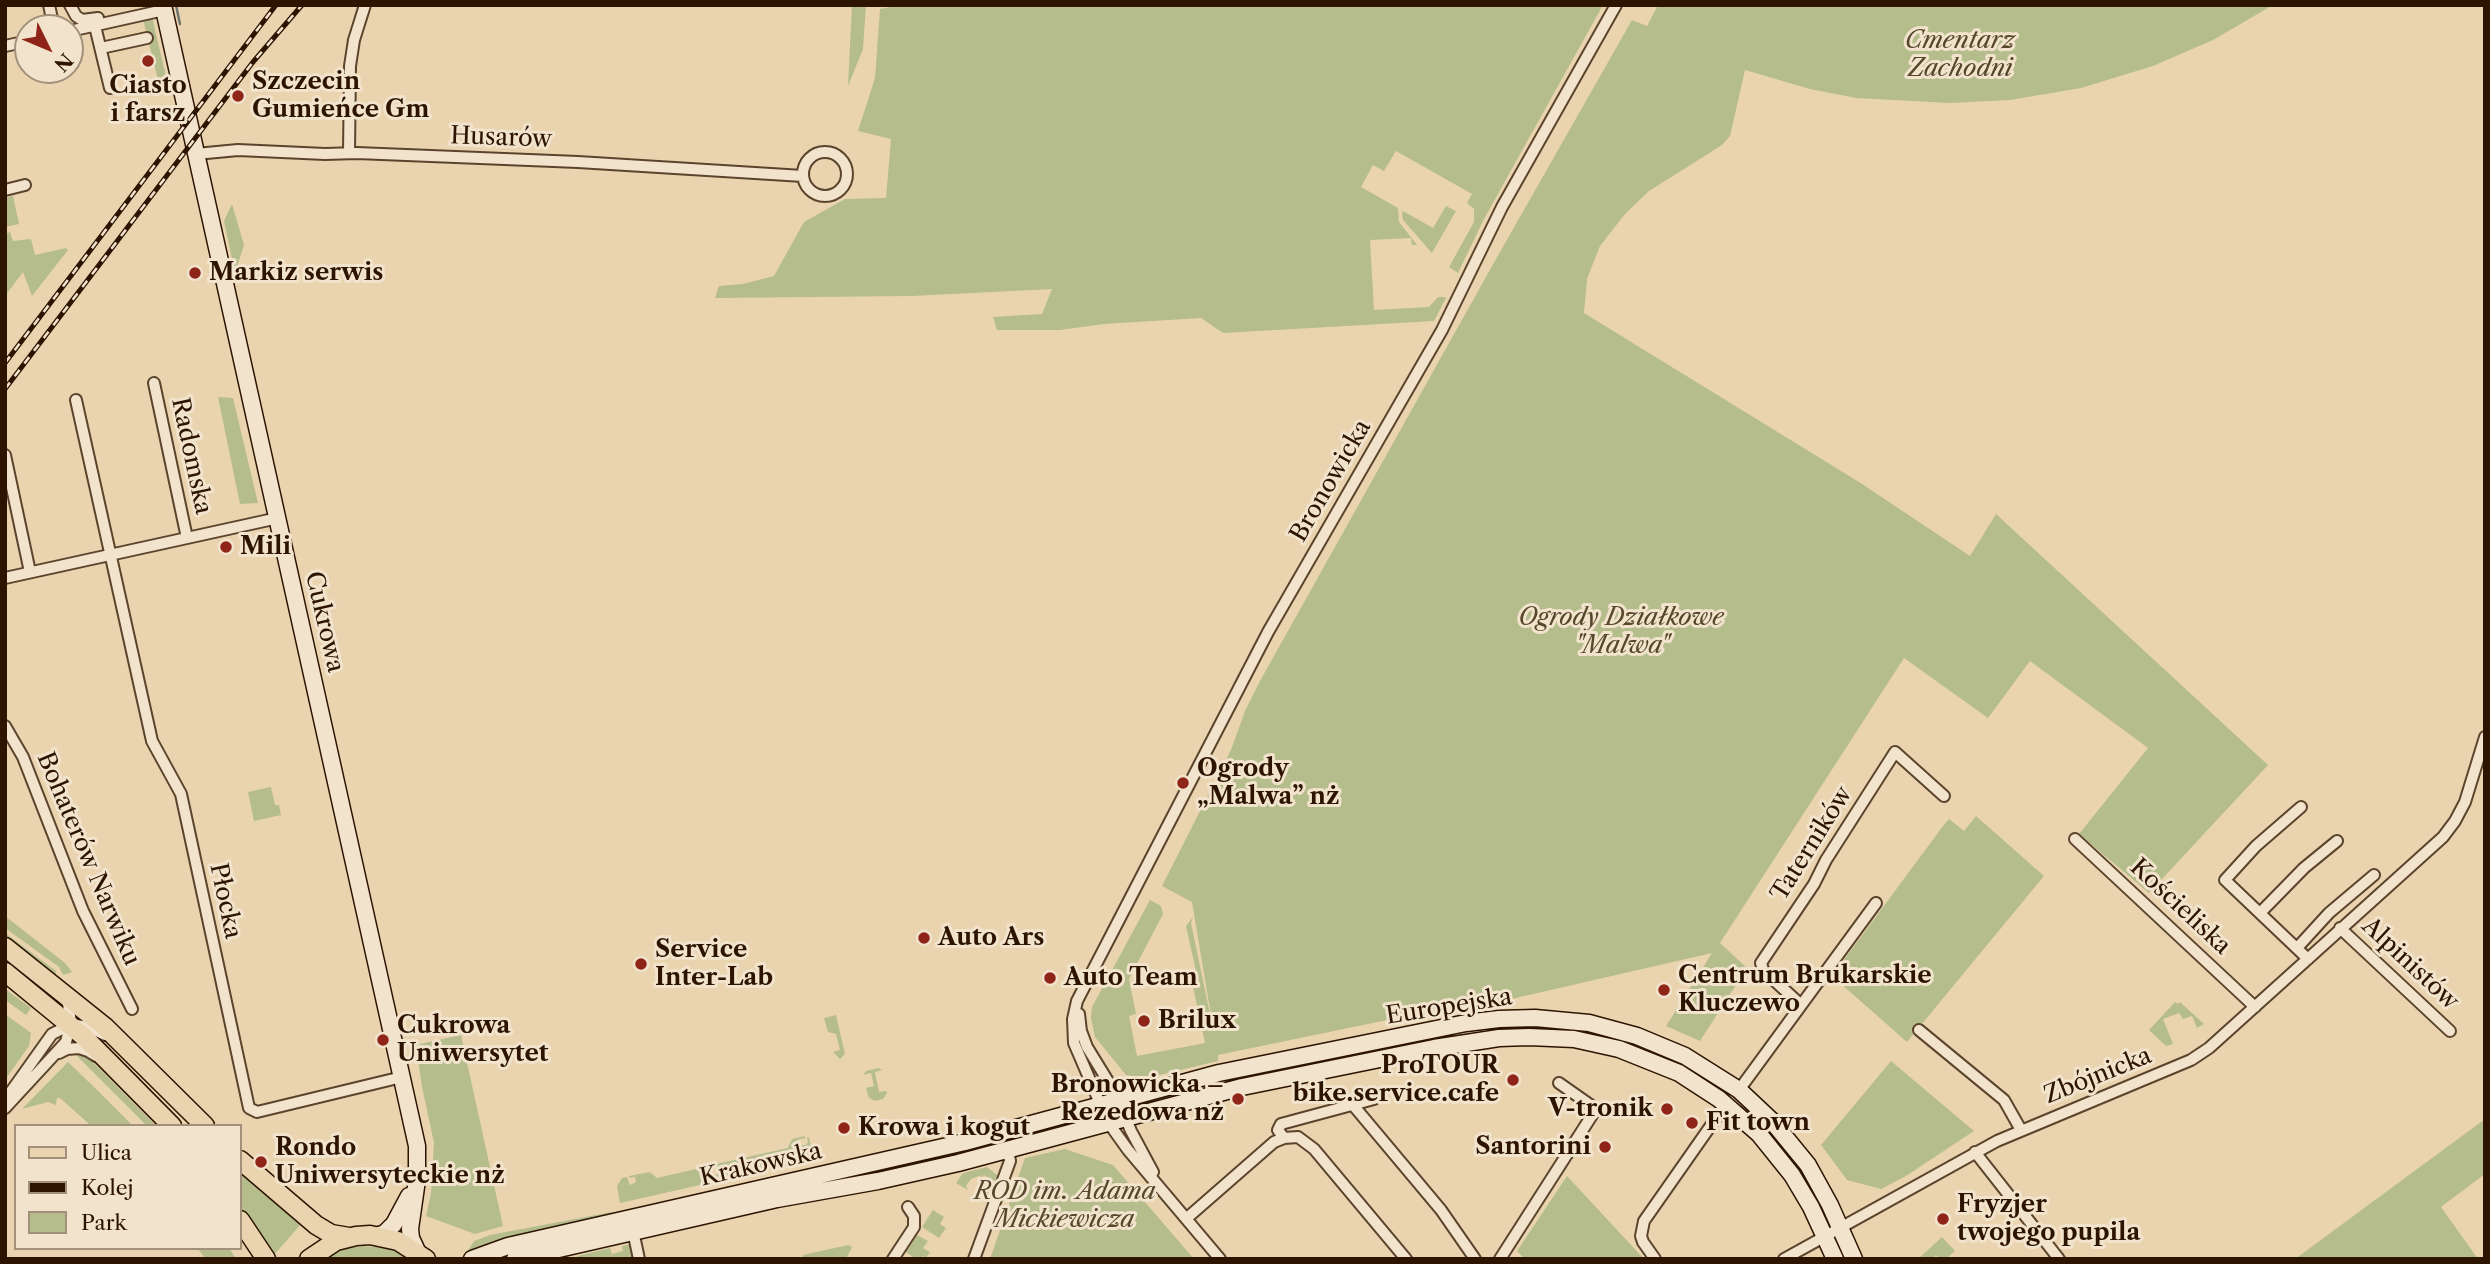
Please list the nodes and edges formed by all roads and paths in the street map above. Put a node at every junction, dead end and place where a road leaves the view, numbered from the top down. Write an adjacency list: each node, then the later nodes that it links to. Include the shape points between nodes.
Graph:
1 (70, 5): 5 (street, via 76,16 88,20)
2 (365, 5): 11 (street, via 350,66)
3 (1616, 5): 38 (street, Bronowicka, via 1502,207 1446,323 1268,632)
4 (164, 8): 5 (street); 12 (main road, Cukrowa)
5 (138, 10): 6 (street)
6 (95, 26): 7 (street); 9 (street)
7 (84, 28)
8 (147, 38): 9 (street)
9 (101, 48): 10 (street)
10 (110, 88)
11 (349, 153): 12 (street, Husarów, via 238,149); 13 (street, Husarów)
12 (196, 154): 19 (main road, Cukrowa)
13 (803, 176): 13 (street, via 812,192 828,196 842,188 847,173 840,158 822,153 808,160)
14 (25, 185): 15 (street)
15 (8, 192)
16 (154, 383): 20 (street, Radomska)
17 (76, 400): 21 (street)
18 (5, 455): 22 (street)
19 (278, 519): 20 (street, Radomska); 50 (main road, Cukrowa)
20 (187, 538): 21 (street, Radomska)
21 (111, 554): 22 (street, Radomska); 50 (street, Płocka, via 152,741 181,794 249,1108 257,1112)
22 (30, 572): 23 (street, Radomska)
23 (5, 578)
24 (5, 726): 43 (street, Bohaterów Narwiku, via 23,757 83,911)
25 (2485, 737): 33 (street, Zbójnicka, via 2455,821 2438,843)
26 (1944, 796): 41 (street, Taterników, via 1895,752 1760,963)
27 (2301, 807): 32 (street, via 2225,880)
28 (2076, 839): 42 (street, Kościeliska)
29 (2337, 841): 32 (street)
30 (2374, 875): 35 (street)
31 (1876, 903): 41 (street)
32 (2260, 914): 35 (street)
33 (2340, 929): 36 (street, Zbójnicka); 46 (street, Alpinistów)
34 (5, 947): 40 (main road)
35 (2297, 948): 36 (street)
36 (2308, 958): 42 (street, Zbójnicka)
37 (5, 972): 39 (main road)
38 (1087, 981): 54 (street, Bronowicka, via 1079,1008 1081,1031); 58 (street, Bronowicka, via 1075,1008 1073,1037)
39 (27, 989): 44 (main road); 47 (street, via 47,1016)
40 (64, 993): 44 (street); 48 (main road)
41 (1801, 1005): 53 (street)
42 (2255, 1007): 65 (street, Zbójnicka, via 2191,1060)
43 (132, 1009)
44 (71, 1026): 47 (street); 48 (street, via 92,1028); 49 (street, via 68,1039); 52 (main road)
45 (1919, 1030): 65 (street, via 2003,1100)
46 (2450, 1031)
47 (47, 1040): 56 (street)
48 (128, 1049): 64 (main road)
49 (54, 1057): 52 (street, via 71,1048 88,1051); 60 (street)
50 (402, 1077): 70 (main road, Cukrowa)
51 (1559, 1083): 91 (street, via 1596,1109)
52 (139, 1090): 63 (main road)
53 (1739, 1090): 54 (main road, Europejska, via 1685,1056 1637,1036 1589,1023 1526,1018 1432,1030 1209,1075); 75 (main road, Europejska, via 1800,1154)
54 (1118, 1099): 58 (main road, Krakowska); 61 (street)
55 (1374, 1099): 59 (street)
56 (5, 1100)
57 (1726, 1104): 61 (main road, Europejska, via 1679,1073 1633,1053 1574,1039 1521,1037 1434,1048 1233,1089); 78 (main road, Europejska, via 1786,1166); 92 (street, via 1644,1221 1642,1236)
58 (1100, 1105): 62 (street); 83 (main road, Krakowska, via 956,1144 508,1246)
59 (1353, 1105): 66 (street, via 1281,1124 1278,1130); 90 (street, via 1441,1210)
60 (5, 1108)
61 (1125, 1117): 62 (main road, Krakowska); 71 (street)
62 (1108, 1122): 67 (main road, Krakowska); 71 (street)
63 (171, 1124)
64 (203, 1124)
65 (2021, 1130): 68 (street, Zbójnicka)
66 (1284, 1138): 73 (street); 89 (street, via 1307,1143)
67 (1008, 1150): 76 (main road, Krakowska); 87 (street, via 1010,1161)
68 (1975, 1152): 75 (street, Zbójnicka); 96 (street)
69 (242, 1162): 79 (main road, via 316,1225)
70 (418, 1167): 77 (main road, Cukrowa, via 398,1219); 80 (main road, Cukrowa, via 410,1229)
71 (1167, 1195): 73 (street)
72 (908, 1208): 86 (street, via 914,1227)
73 (1186, 1219): 88 (street)
74 (242, 1223): 81 (main road)
75 (1841, 1227): 78 (street, Zbójnicka); 95 (main road, Europejska)
76 (633, 1231): 84 (main road, Krakowska); 85 (street)
77 (377, 1236): 79 (main road); 80 (main road, via 398,1241)
78 (1825, 1236): 93 (street, Zbójnicka); 94 (main road, Europejska)
79 (349, 1237): 82 (main road, via 329,1244)
80 (421, 1255)
81 (266, 1259)
82 (309, 1259)
83 (472, 1259)
84 (515, 1259)
85 (639, 1259)
86 (893, 1259)
87 (974, 1259)
88 (1220, 1259)
89 (1406, 1259)
90 (1475, 1259)
91 (1500, 1259)
92 (1655, 1259)
93 (1784, 1259)
94 (1835, 1259)
95 (1854, 1259)
96 (2059, 1259)

